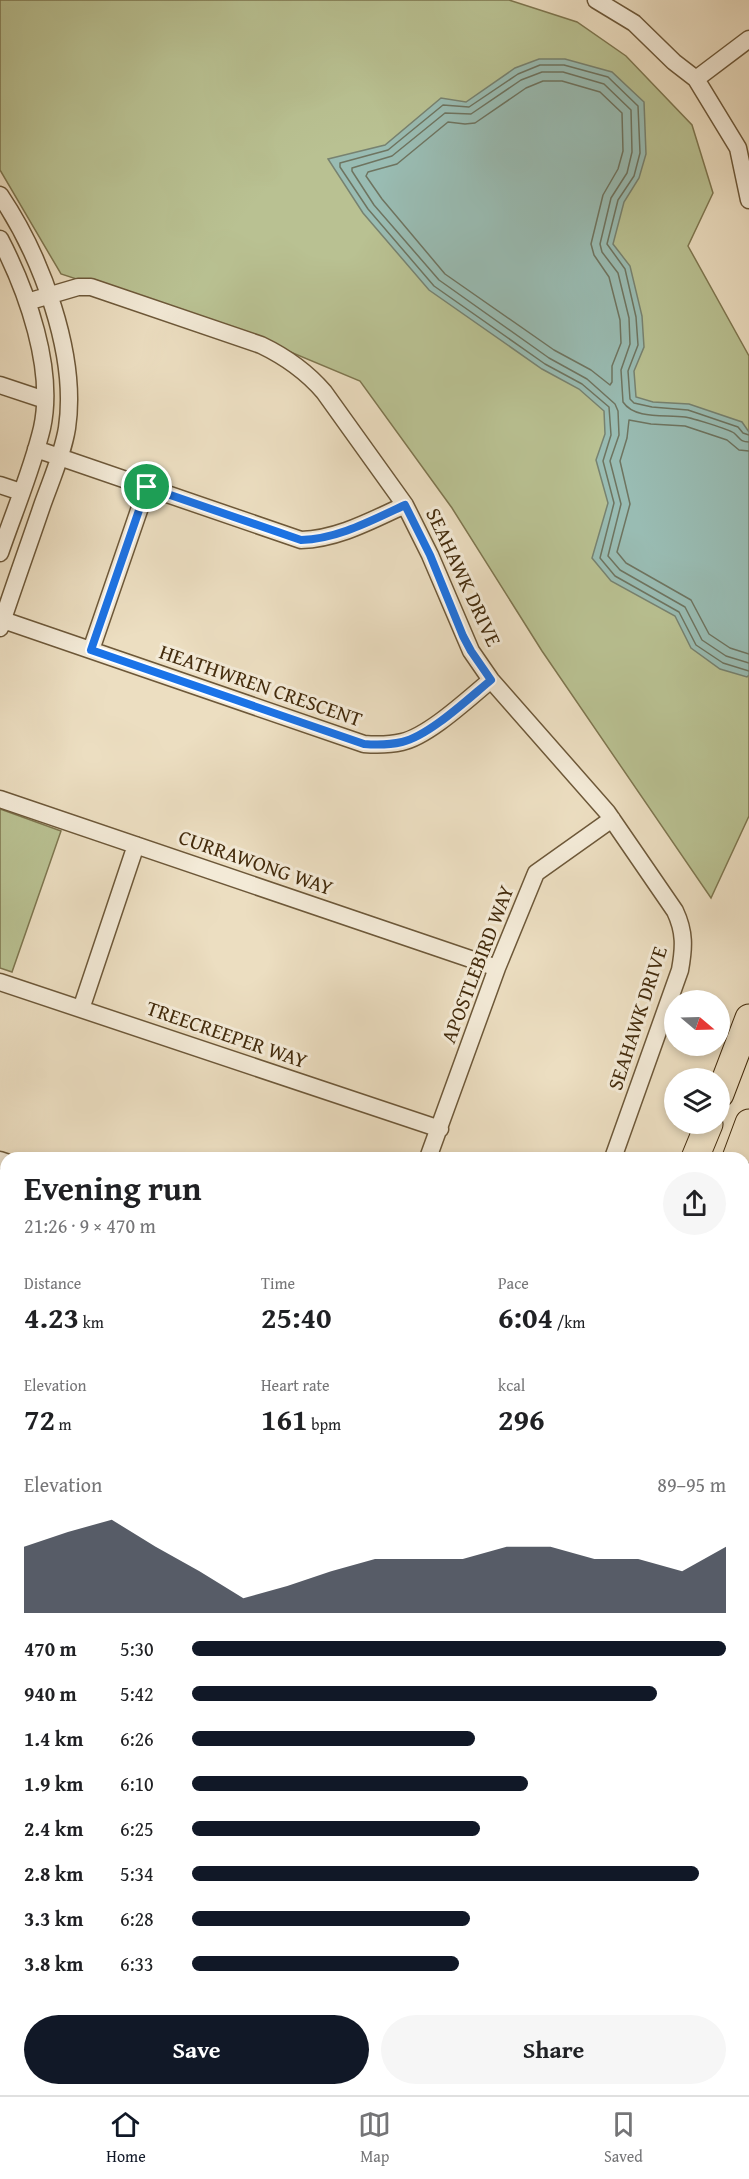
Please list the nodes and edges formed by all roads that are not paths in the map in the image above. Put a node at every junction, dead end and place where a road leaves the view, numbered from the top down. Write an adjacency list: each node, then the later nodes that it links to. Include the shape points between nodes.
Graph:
1 (596, 0): 3 (street, via 634,23)
2 (749, 39): 3 (street)
3 (696, 80): 5 (street, via 738,148)
4 (0, 195): 7 (street, via 36,257)
5 (749, 200)
6 (0, 239): 8 (street)
7 (48, 295): 8 (street, SEAHAWK DRIVE); 12 (street, via 65,354 69,390 67,428); 16 (street, SEAHAWK DRIVE, via 78,287 102,290 279,354 324,392)
8 (27, 302): 10 (street, via 42,358)
9 (0, 385): 10 (street)
10 (45, 400): 11 (street)
11 (36, 449): 12 (street); 15 (street)
12 (59, 458): 14 (street); 18 (street)
13 (0, 485): 15 (street)
14 (147, 487): 16 (street, via 301,540 345,532); 19 (street)
15 (21, 492): 17 (street)
16 (405, 505): 20 (street, SEAHAWK DRIVE, via 463,636)
17 (0, 554)
18 (1, 624): 19 (street, HEATHWREN CRESCENT)
19 (91, 650): 20 (street, HEATHWREN CRESCENT, via 364,744 404,742 417,736)
20 (491, 680): 22 (street, SEAHAWK DRIVE)
21 (0, 800): 23 (street, CURRAWONG WAY)
22 (612, 819): 24 (street, APOSTLEBIRD WAY, via 536,873); 33 (street, SEAHAWK DRIVE, via 675,912 684,946 678,976)
23 (136, 845): 24 (street, CURRAWONG WAY); 26 (street)
24 (497, 968): 30 (street, APOSTLEBIRD WAY)
25 (0, 982): 26 (street, TREECREEPER WAY)
26 (81, 1009): 30 (street, TREECREEPER WAY)
27 (749, 1018): 28 (highway)
28 (730, 1068)
29 (749, 1123): 35 (highway)
30 (440, 1129): 32 (street, APOSTLEBIRD WAY)
31 (705, 1134): 34 (highway)
32 (430, 1152)
33 (615, 1152)
34 (697, 1152)
35 (738, 1152)

